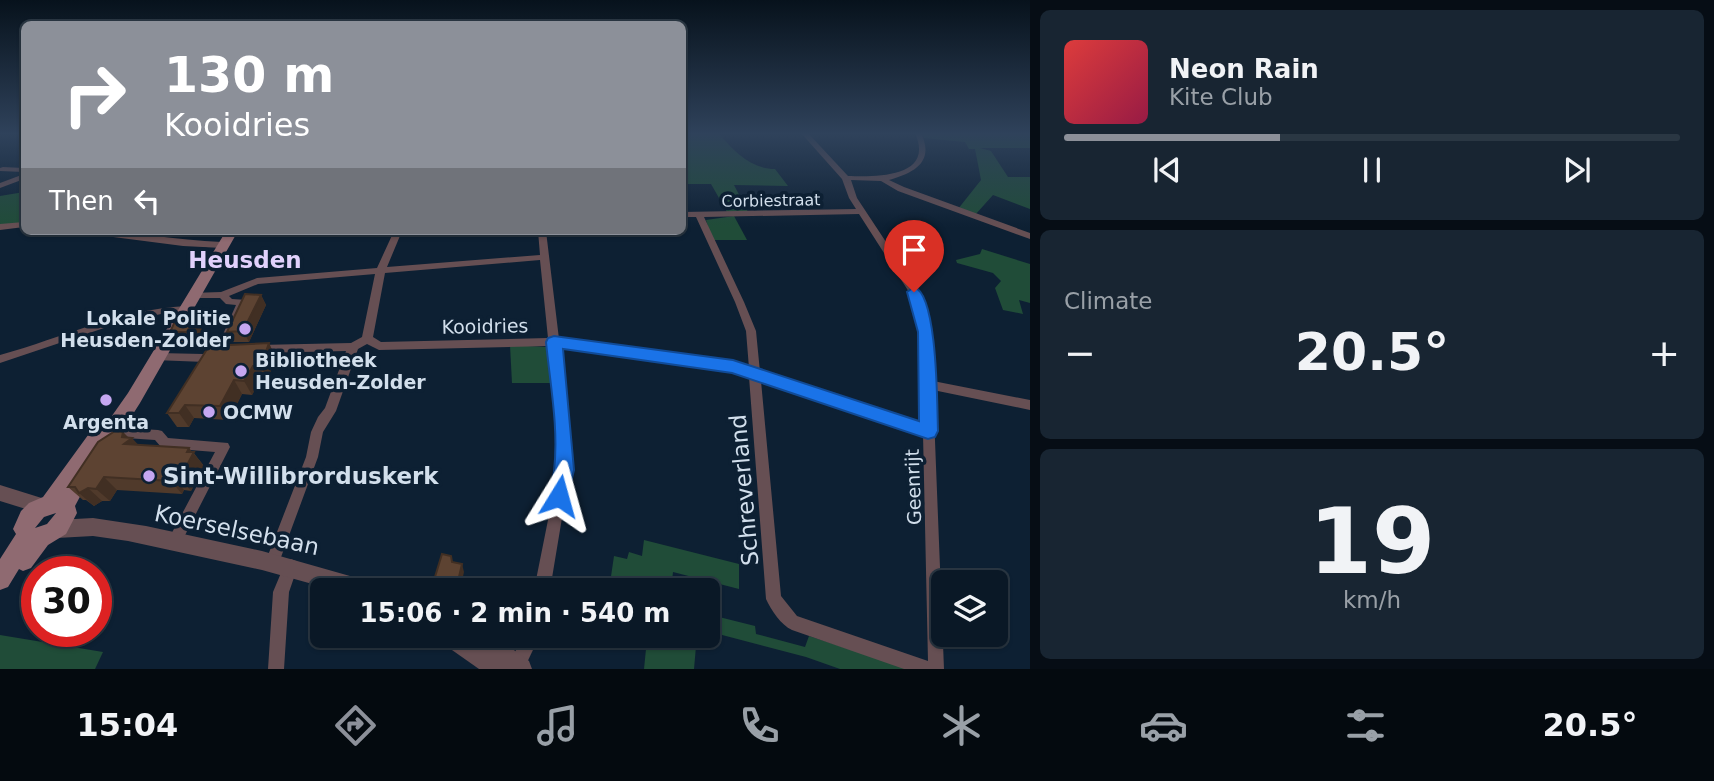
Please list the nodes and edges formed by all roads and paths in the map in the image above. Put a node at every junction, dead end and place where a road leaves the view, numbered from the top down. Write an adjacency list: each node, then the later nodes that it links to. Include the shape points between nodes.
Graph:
1 (833, 164): 6 (street, Geenrijt)
2 (917, 164): 7 (street)
3 (2, 168): 4 (street); 8 (street)
4 (21, 170)
5 (21, 177): 8 (street)
6 (846, 178): 7 (street); 9 (street, Geenrijt)
7 (882, 179): 17 (street)
8 (0, 184)
9 (861, 211): 11 (street, Corbiestraat); 31 (street, Geenrijt, via 922,310)
10 (686, 215): 11 (street, Corbiestraat)
11 (699, 215): 29 (street, Schreverland, via 744,309)
12 (21, 225): 13 (street)
13 (0, 227)
14 (121, 235): 18 (street, via 183,243)
15 (396, 235): 20 (street)
16 (542, 235): 19 (street)
17 (1030, 236)
18 (226, 237): 22 (main road)
19 (545, 257): 20 (street); 24 (street)
20 (382, 270): 21 (street, via 257,281); 23 (street)
21 (222, 295): 22 (street); 26 (street, via 230,302 243,302)
22 (190, 302): 27 (main road); 28 (street, via 125,316)
23 (367, 339): 24 (street, Kooidries, via 379,346); 25 (street)
24 (554, 342): 29 (street, Kooidries); 40 (street, via 564,470)
25 (353, 347): 26 (street); 38 (street, via 315,440)
26 (232, 350): 27 (street, via 205,358)
27 (158, 357): 30 (main road)
28 (0, 359)
29 (756, 373): 33 (street, Kooidries); 48 (street, Schreverland, via 774,599 792,622)
30 (143, 380): 34 (main road); 36 (main road, via 126,397)
31 (928, 384): 32 (street); 33 (street, Geenrijt)
32 (1030, 404)
33 (928, 431): 49 (street, Geenrijt)
34 (117, 432): 36 (main road); 37 (street, via 158,435 165,443 222,453)
35 (3, 495): 36 (street)
36 (47, 519): 37 (street, Koerselsebaan); 41 (main road); 42 (main road)
37 (174, 542): 38 (street, Koerselsebaan)
38 (282, 565): 39 (street, Koerselsebaan); 47 (street)
39 (325, 578)
40 (544, 578)
41 (0, 579)
42 (0, 587)
43 (474, 648): 46 (street)
44 (490, 648): 46 (street)
45 (524, 648): 46 (street)
46 (512, 668)
47 (276, 669)
48 (928, 669)
49 (936, 669)

